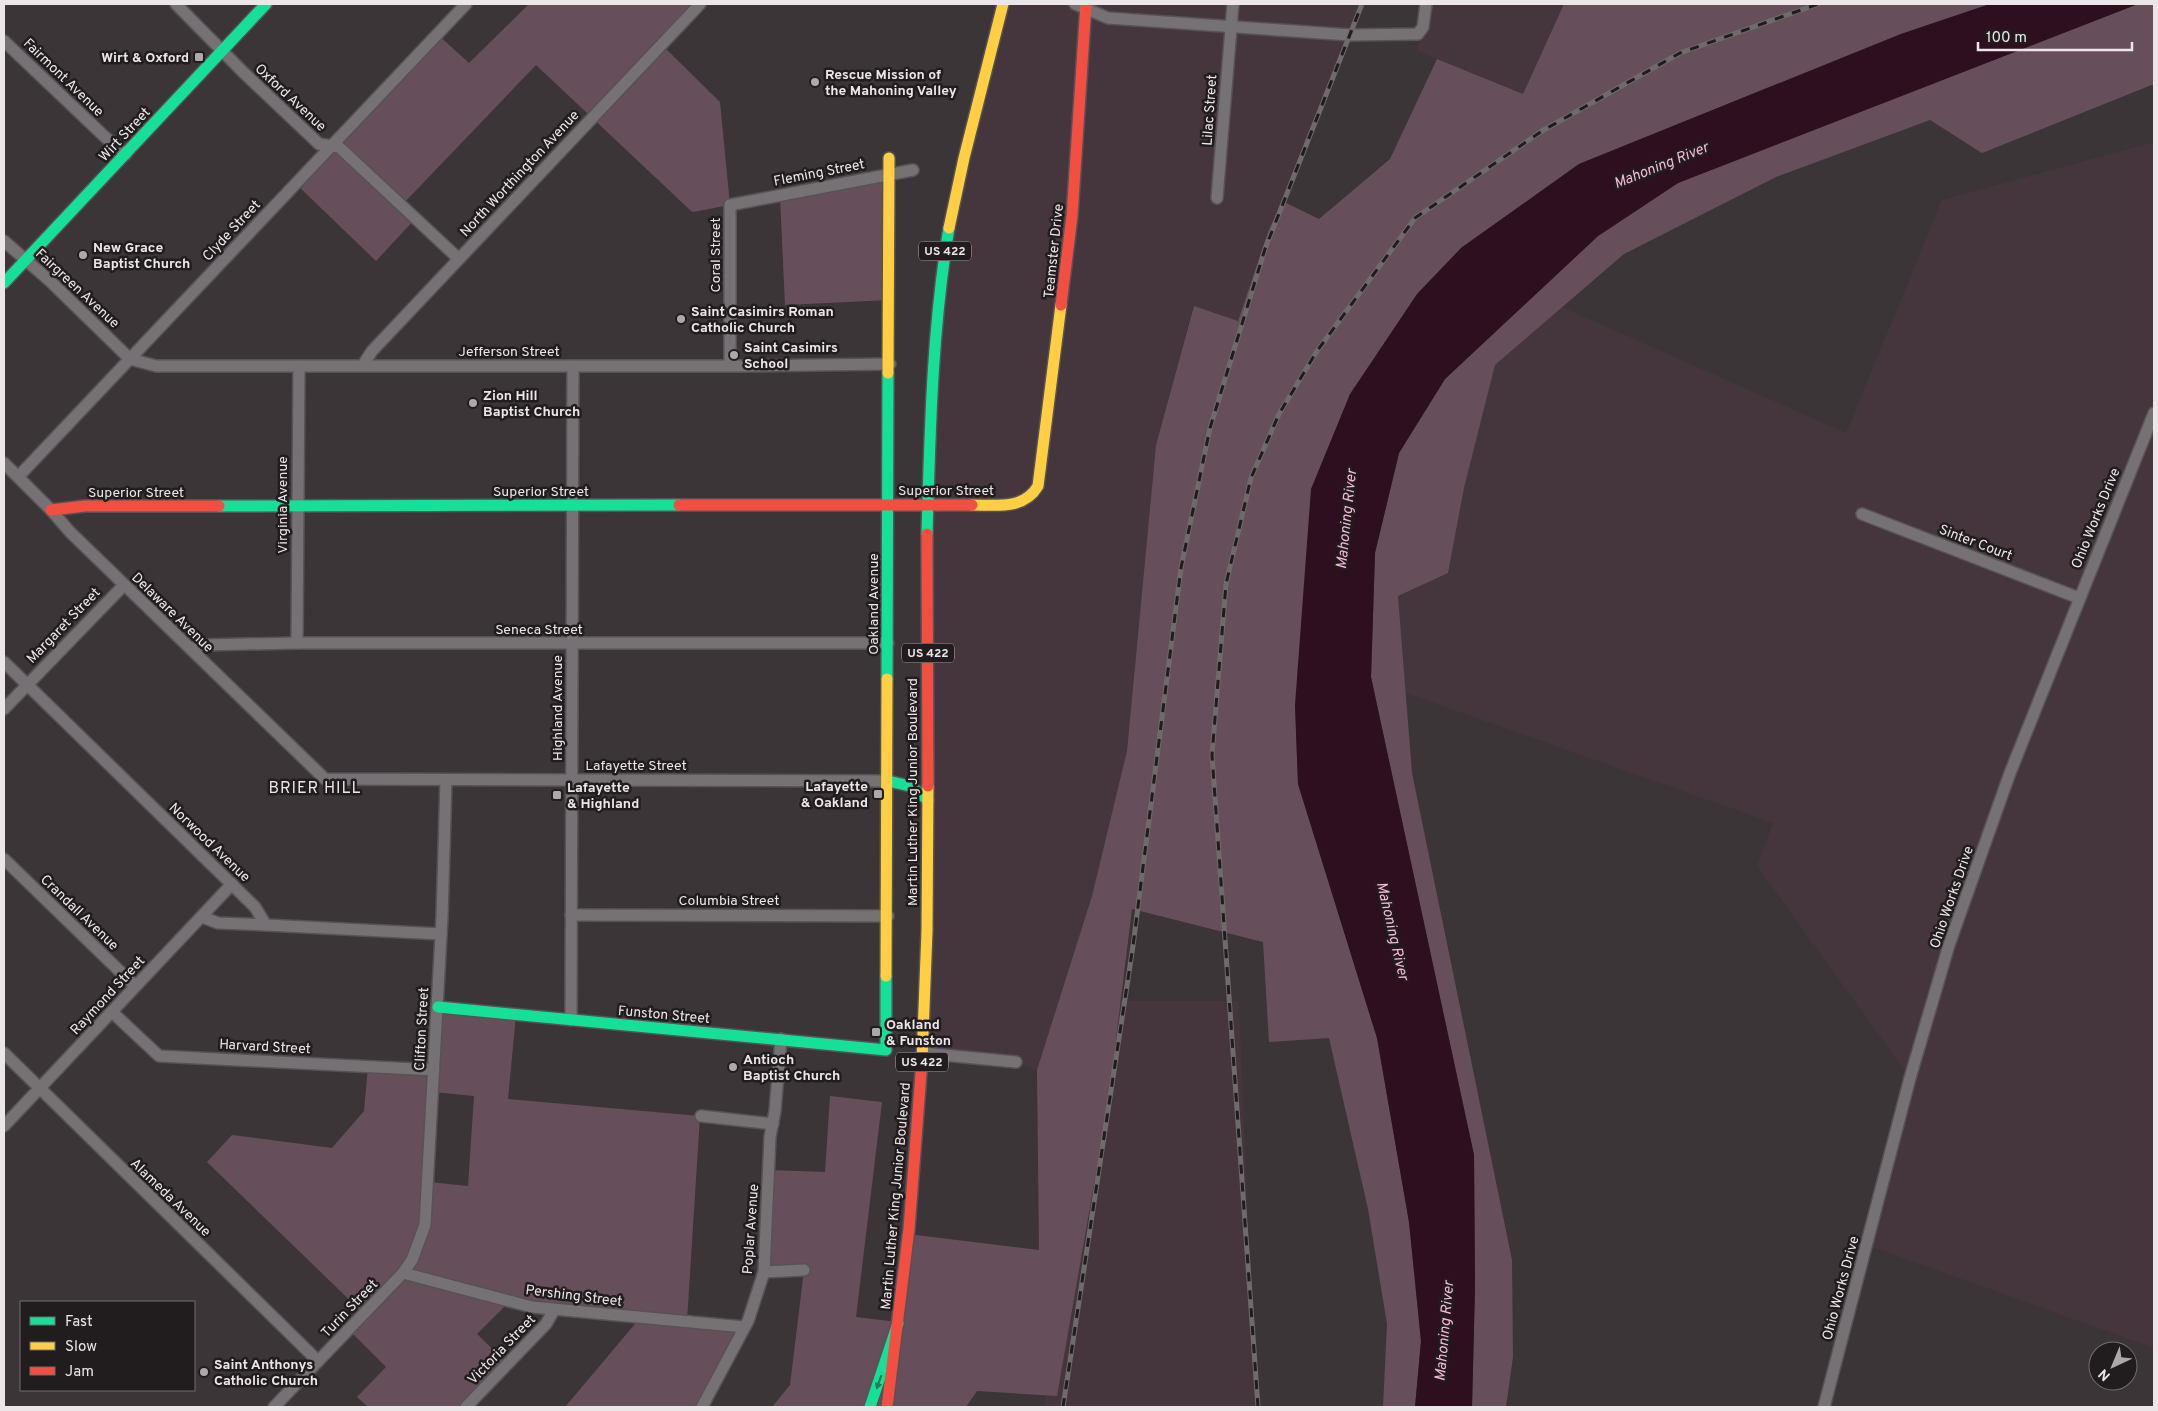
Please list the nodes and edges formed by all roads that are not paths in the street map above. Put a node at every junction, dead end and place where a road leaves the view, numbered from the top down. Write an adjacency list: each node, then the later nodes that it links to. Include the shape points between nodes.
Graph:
1 (176, 4): 11 (street, Oxford Avenue)
2 (266, 4): 11 (main road, Wirt Street)
3 (466, 4): 12 (street, Clyde Street)
4 (700, 4): 20 (street, North Worthington Avenue)
5 (1003, 4): 34 (main road, Martin Luther King Junior Boulevard / US 422, via 966,145 945,250 932,360)
6 (1233, 4): 9 (street, Lilac Street)
7 (1426, 4): 9 (street, via 1422,30 1410,35 1350,35)
8 (1082, 5): 9 (street, via 1108,18); 32 (main road, Teamster Drive, via 1076,174 1064,293 1040,481)
9 (1231, 26): 17 (street, Lilac Street)
10 (4, 41): 13 (street, Fairmont Avenue)
11 (222, 50): 12 (street, Oxford Avenue, via 319,144); 13 (main road, Wirt Street)
12 (330, 147): 20 (street, Oxford Avenue, via 339,148); 23 (street, Clyde Street)
13 (126, 154): 21 (main road, Wirt Street)
14 (889, 158): 16 (main road, Oakland Avenue)
15 (913, 170): 16 (street, Fleming Street)
16 (889, 175): 18 (street, Fleming Street); 24 (main road, Oakland Avenue)
17 (1217, 198)
18 (730, 205): 26 (street, Coral Street)
19 (4, 241): 21 (street, Fairgreen Avenue)
20 (459, 259): 25 (street, North Worthington Avenue, via 372,351)
21 (26, 260): 22 (main road, Wirt Street); 23 (street, Fairgreen Avenue)
22 (4, 283)
23 (130, 359): 27 (street, Jefferson Street, via 156,366); 31 (street, Clyde Street)
24 (890, 364): 26 (street, Jefferson Street); 33 (main road, Oakland Avenue)
25 (364, 365): 27 (street, Jefferson Street); 28 (street, Jefferson Street)
26 (730, 365): 28 (street, Jefferson Street)
27 (299, 366): 35 (street, Virginia Avenue)
28 (573, 366): 36 (street, Highland Avenue)
29 (2154, 413): 40 (street, Ohio Works Drive)
30 (4, 463): 31 (street, Delaware Avenue)
31 (18, 477): 37 (street, Delaware Avenue)
32 (1030, 498): 34 (main road, Superior Street, via 1010,505)
33 (888, 505): 34 (main road, Superior Street); 36 (main road, Superior Street); 41 (main road, Oakland Avenue)
34 (927, 505): 52 (main road, Martin Luther King Junior Boulevard / US 422)
35 (297, 506): 36 (main road, Superior Street); 37 (main road, Superior Street, via 84,506); 42 (street, Virginia Avenue)
36 (572, 506): 43 (street, Highland Avenue)
37 (51, 510): 39 (street, Delaware Avenue)
38 (1862, 514): 40 (street, Sinter Court)
39 (124, 585): 44 (street, Delaware Avenue); 46 (street, Margaret Street)
40 (2079, 598): 86 (street, Ohio Works Drive, via 2010,773 1949,945 1910,1078)
41 (888, 643): 43 (street, Seneca Street); 51 (main road, Oakland Avenue)
42 (297, 644): 43 (street, Seneca Street); 44 (street, Seneca Street, via 202,645)
43 (572, 644): 50 (street, Highland Avenue)
44 (191, 649): 48 (street, Delaware Avenue)
45 (4, 662): 46 (street, Norwood Avenue)
46 (27, 684): 47 (street, Margaret Street); 54 (street, Norwood Avenue)
47 (4, 709)
48 (325, 779): 49 (street, Lafayette Street)
49 (446, 780): 50 (street, Lafayette Street); 59 (street, Clifton Street)
50 (572, 780): 51 (street, Lafayette Street); 55 (street, Highland Avenue)
51 (888, 781): 52 (main road, via 913,785); 56 (main road, Oakland Avenue)
52 (928, 800): 67 (main road, Martin Luther King Junior Boulevard / US 422)
53 (4, 859): 60 (street, Crandall Avenue)
54 (232, 884): 57 (street, Raymond Street); 58 (street, Norwood Avenue, via 255,907)
55 (571, 915): 56 (street, Columbia Street); 63 (street, Highland Avenue)
56 (888, 916): 65 (main road, Oakland Avenue)
57 (202, 917): 58 (street, via 218,923); 60 (street, Raymond Street)
58 (266, 925): 59 (street)
59 (441, 934): 61 (street, Clifton Street)
60 (135, 986): 62 (street, Raymond Street)
61 (438, 1008): 63 (main road, Funston Street); 69 (street, Clifton Street)
62 (112, 1012): 69 (street, Harvard Street, via 159,1056); 70 (street, Raymond Street)
63 (571, 1020): 64 (main road, Funston Street)
64 (781, 1039): 65 (main road, Funston Street); 72 (street, Poplar Avenue)
65 (886, 1050)
66 (4, 1053): 70 (street, Alameda Avenue)
67 (922, 1053): 68 (street); 78 (main road, Martin Luther King Junior Boulevard / US 422)
68 (1016, 1062)
69 (434, 1070): 76 (street, Clifton Street, via 425,1225 412,1260)
70 (40, 1089): 73 (street, Raymond Street); 80 (street, Alameda Avenue)
71 (701, 1116): 72 (street)
72 (773, 1124): 75 (street, Poplar Avenue)
73 (4, 1126)
74 (804, 1270): 75 (street)
75 (764, 1272): 79 (street, Poplar Avenue)
76 (403, 1273): 77 (street, Pershing Street); 80 (street, Turin Street)
77 (554, 1310): 79 (street, Pershing Street); 82 (street, Victoria Street, via 546,1324)
78 (898, 1323): 84 (main road, one-way to 84); 85 (main road, Martin Luther King Junior Boulevard / US 422)
79 (744, 1327): 83 (street, Poplar Avenue)
80 (318, 1361): 81 (street, Turin Street)
81 (274, 1407)
82 (466, 1407)
83 (702, 1407)
84 (870, 1407)
85 (887, 1407)
86 (1824, 1407)

